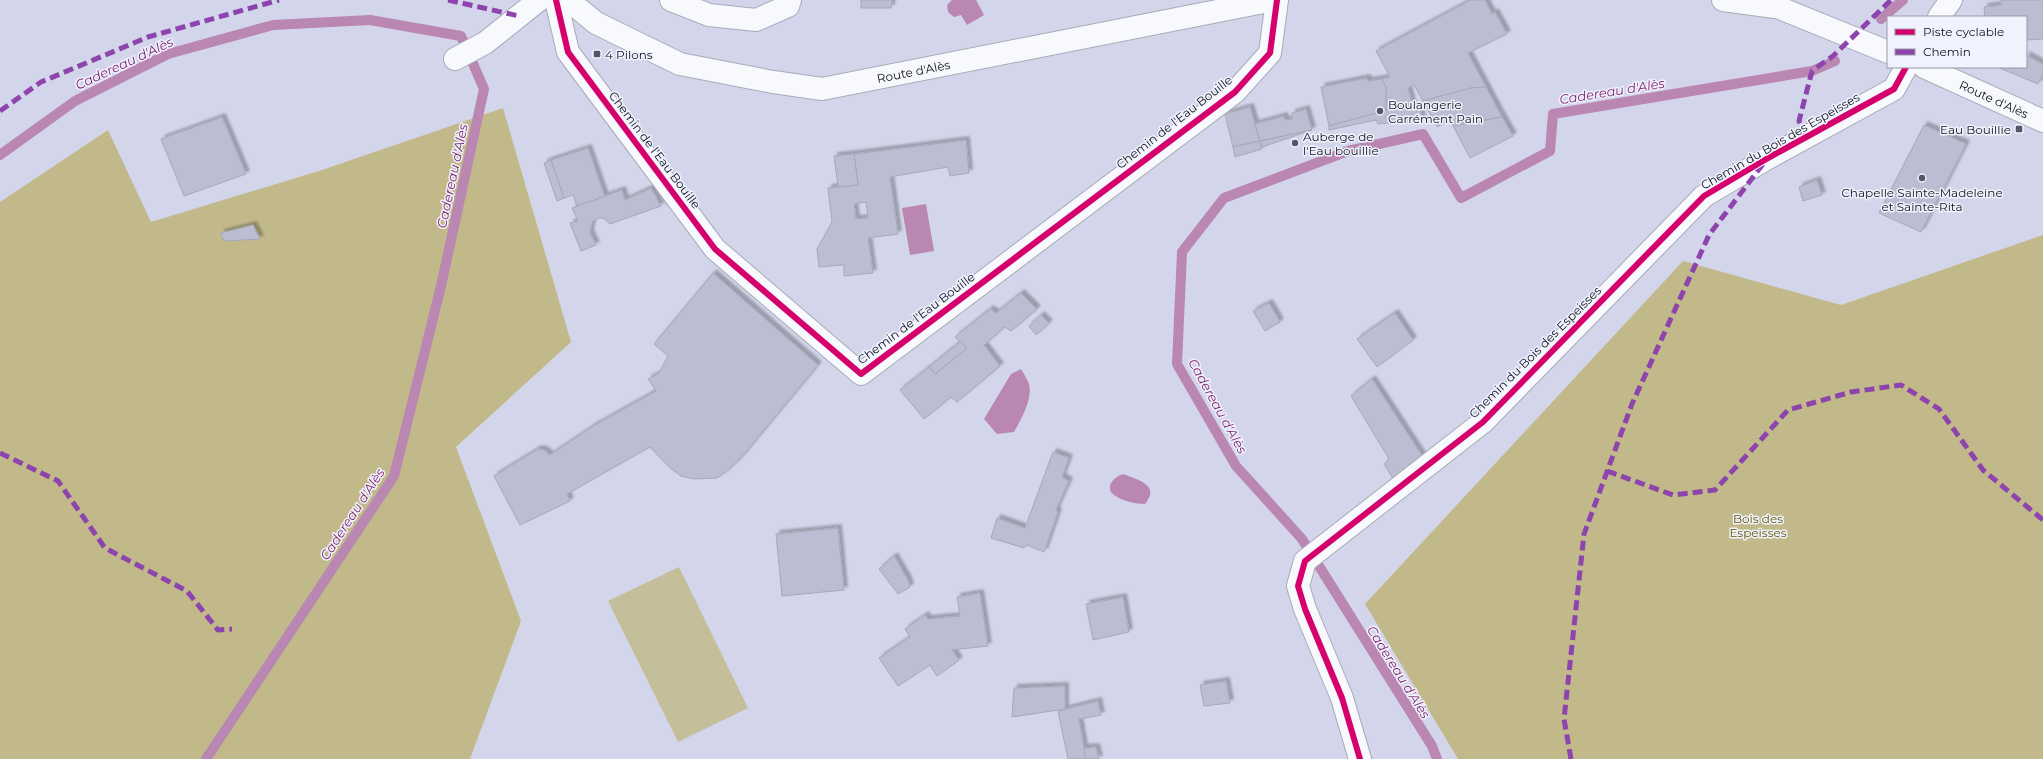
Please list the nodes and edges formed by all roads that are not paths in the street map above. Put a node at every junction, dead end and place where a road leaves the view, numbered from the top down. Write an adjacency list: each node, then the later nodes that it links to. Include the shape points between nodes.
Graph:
1 (539, 0): 13 (street, via 485,43)
2 (556, 0): 7 (street, Chemin de l'Eau Bouille, via 568,52 715,249 861,374 1235,92 1270,53)
3 (568, 0): 6 (street, Route d'Alès, via 596,23 680,64 773,82 822,88)
4 (671, 0): 5 (street, via 709,15 756,20 788,6)
5 (790, 0)
6 (1273, 0)
7 (1277, 0)
8 (1723, 0): 10 (street)
9 (1951, 0): 11 (street)
10 (1770, 4): 12 (street)
11 (1940, 16)
12 (1882, 50)
13 (455, 59)
14 (1905, 68): 17 (street, Chemin du Bois des Espeisses, via 1894,89 1704,196 1483,422 1305,561 1298,586 1342,698)
15 (1926, 68): 16 (street, Route d'Alès)
16 (2043, 121)
17 (1360, 759)

